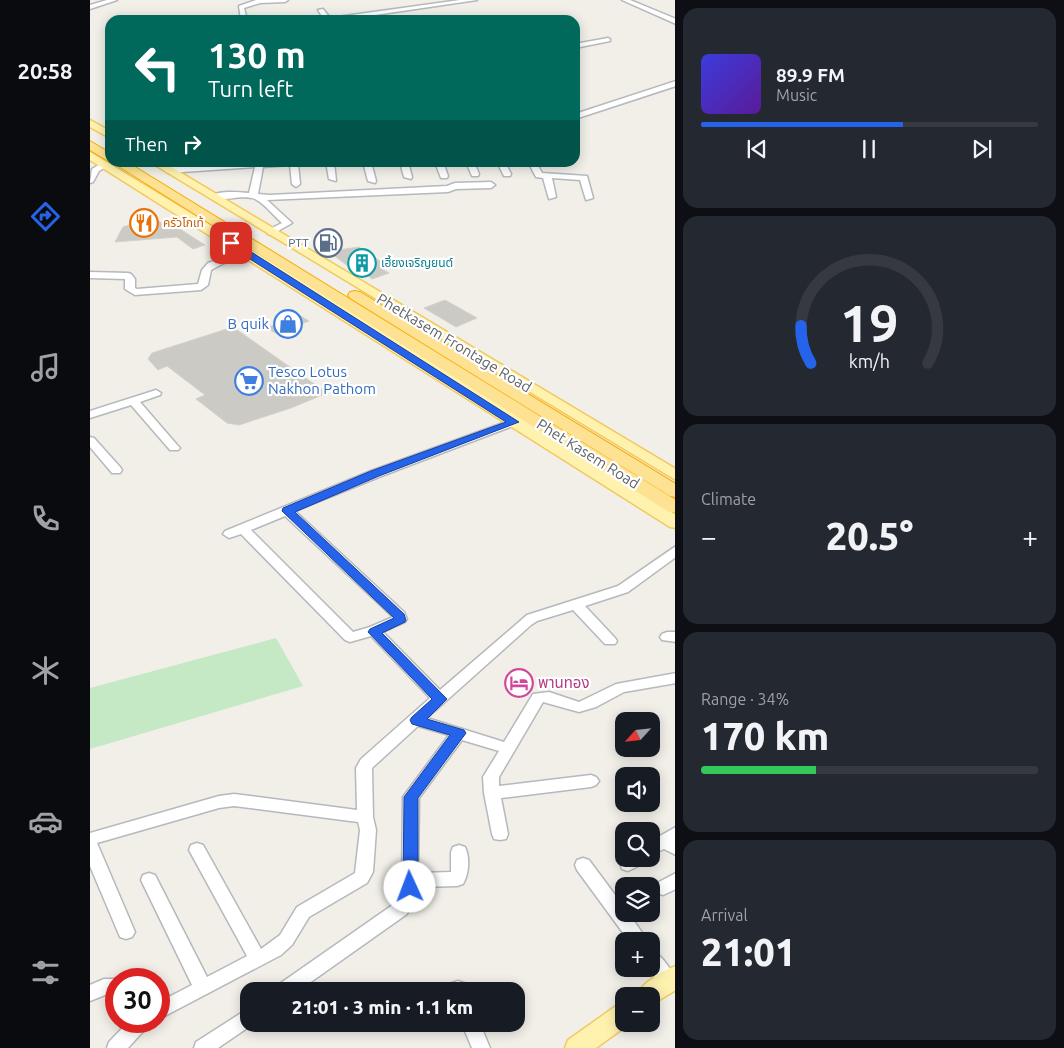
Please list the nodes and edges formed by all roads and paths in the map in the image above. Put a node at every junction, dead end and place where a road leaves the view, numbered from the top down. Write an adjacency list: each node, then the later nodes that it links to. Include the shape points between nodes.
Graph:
1 (113, 0): 7 (street)
2 (285, 0): 6 (street)
3 (474, 0): 11 (street)
4 (625, 0): 13 (street)
5 (635, 0): 12 (street)
6 (262, 1): 9 (street, via 241,7)
7 (90, 7)
8 (321, 10): 10 (street)
9 (243, 15)
10 (324, 15)
11 (364, 15)
12 (675, 17)
13 (675, 22)
14 (608, 40): 15 (street)
15 (580, 45)
16 (675, 83): 17 (street)
17 (580, 115)
18 (90, 123): 20 (main road)
19 (90, 130): 20 (highway, Phet Kasem Road, via 101,138)
20 (101, 151): 42 (street)
21 (124, 167): 51 (main road)
22 (128, 167): 53 (highway, Phet Kasem Road)
23 (144, 167): 53 (highway, Phet Kasem Road)
24 (163, 167): 35 (main road, Phetkasem Frontage Road)
25 (207, 167): 35 (street)
26 (259, 167): 47 (street)
27 (295, 167): 44 (street)
28 (331, 167): 41 (street)
29 (369, 167): 43 (street)
30 (405, 167): 40 (street)
31 (440, 167): 38 (street)
32 (472, 167): 36 (street)
33 (504, 167): 37 (street)
34 (534, 167): 39 (street, via 537,174)
35 (168, 170): 46 (main road, Phetkasem Frontage Road)
36 (475, 174)
37 (507, 174)
38 (444, 176)
39 (547, 176): 48 (street); 49 (street, via 584,178)
40 (408, 177)
41 (333, 179)
42 (90, 180)
43 (372, 181)
44 (296, 184)
45 (491, 185): 47 (street)
46 (213, 197): 47 (street, via 229,194); 50 (main road, Phetkasem Frontage Road)
47 (256, 197): 50 (street, via 288,223)
48 (552, 197)
49 (589, 198)
50 (271, 232): 56 (main road, Phetkasem Frontage Road)
51 (247, 253): 52 (street, via 210,267 201,287 135,292 130,290 128,276); 58 (main road)
52 (90, 275)
53 (396, 328): 56 (highway); 58 (highway); 63 (highway, Phet Kasem Road); 64 (highway, Phet Kasem Road)
54 (156, 393): 55 (street)
55 (133, 400): 57 (street); 60 (street)
56 (550, 401): 62 (main road, Phetkasem Frontage Road)
57 (90, 415)
58 (514, 422): 65 (street); 66 (main road)
59 (90, 440): 61 (street)
60 (174, 448)
61 (116, 470)
62 (675, 476)
63 (675, 492)
64 (675, 508)
65 (287, 511): 67 (street); 71 (street, via 400,616 400,620)
66 (675, 523)
67 (243, 529): 68 (street); 71 (street, via 350,638)
68 (229, 534)
69 (675, 550): 70 (street, via 626,588)
70 (575, 604): 72 (street); 74 (street, via 526,622)
71 (374, 632): 74 (street)
72 (610, 641)
73 (675, 678): 77 (street, via 620,688 594,703 581,706 569,705 549,696 538,698)
74 (440, 699): 75 (street)
75 (417, 720): 76 (street); 80 (street, via 366,764)
76 (459, 733): 77 (street); 90 (street, via 411,797)
77 (507, 748): 79 (street, via 491,777)
78 (591, 781): 79 (street)
79 (492, 793): 81 (street)
80 (365, 816): 82 (street, via 234,800); 93 (street, via 367,839 362,878 303,912 286,940)
81 (500, 834)
82 (90, 839)
83 (672, 841): 85 (street)
84 (90, 846): 91 (street)
85 (660, 846)
86 (197, 850): 93 (street)
87 (459, 852): 90 (street, via 458,879)
88 (583, 865): 92 (street)
89 (149, 880): 98 (street)
90 (410, 880): 96 (street, via 401,909)
91 (126, 932)
92 (632, 932)
93 (258, 959): 98 (street)
94 (660, 967): 95 (street)
95 (672, 979): 99 (main road)
96 (297, 982)
97 (105, 987): 100 (street)
98 (203, 988): 101 (street)
99 (660, 988)
100 (90, 993)
101 (170, 1005)
102 (615, 1021): 109 (main road)
103 (240, 1022): 107 (street)
104 (474, 1032): 108 (street)
105 (130, 1033): 106 (street)
106 (116, 1048)
107 (203, 1048)
108 (480, 1048)
109 (577, 1048)

